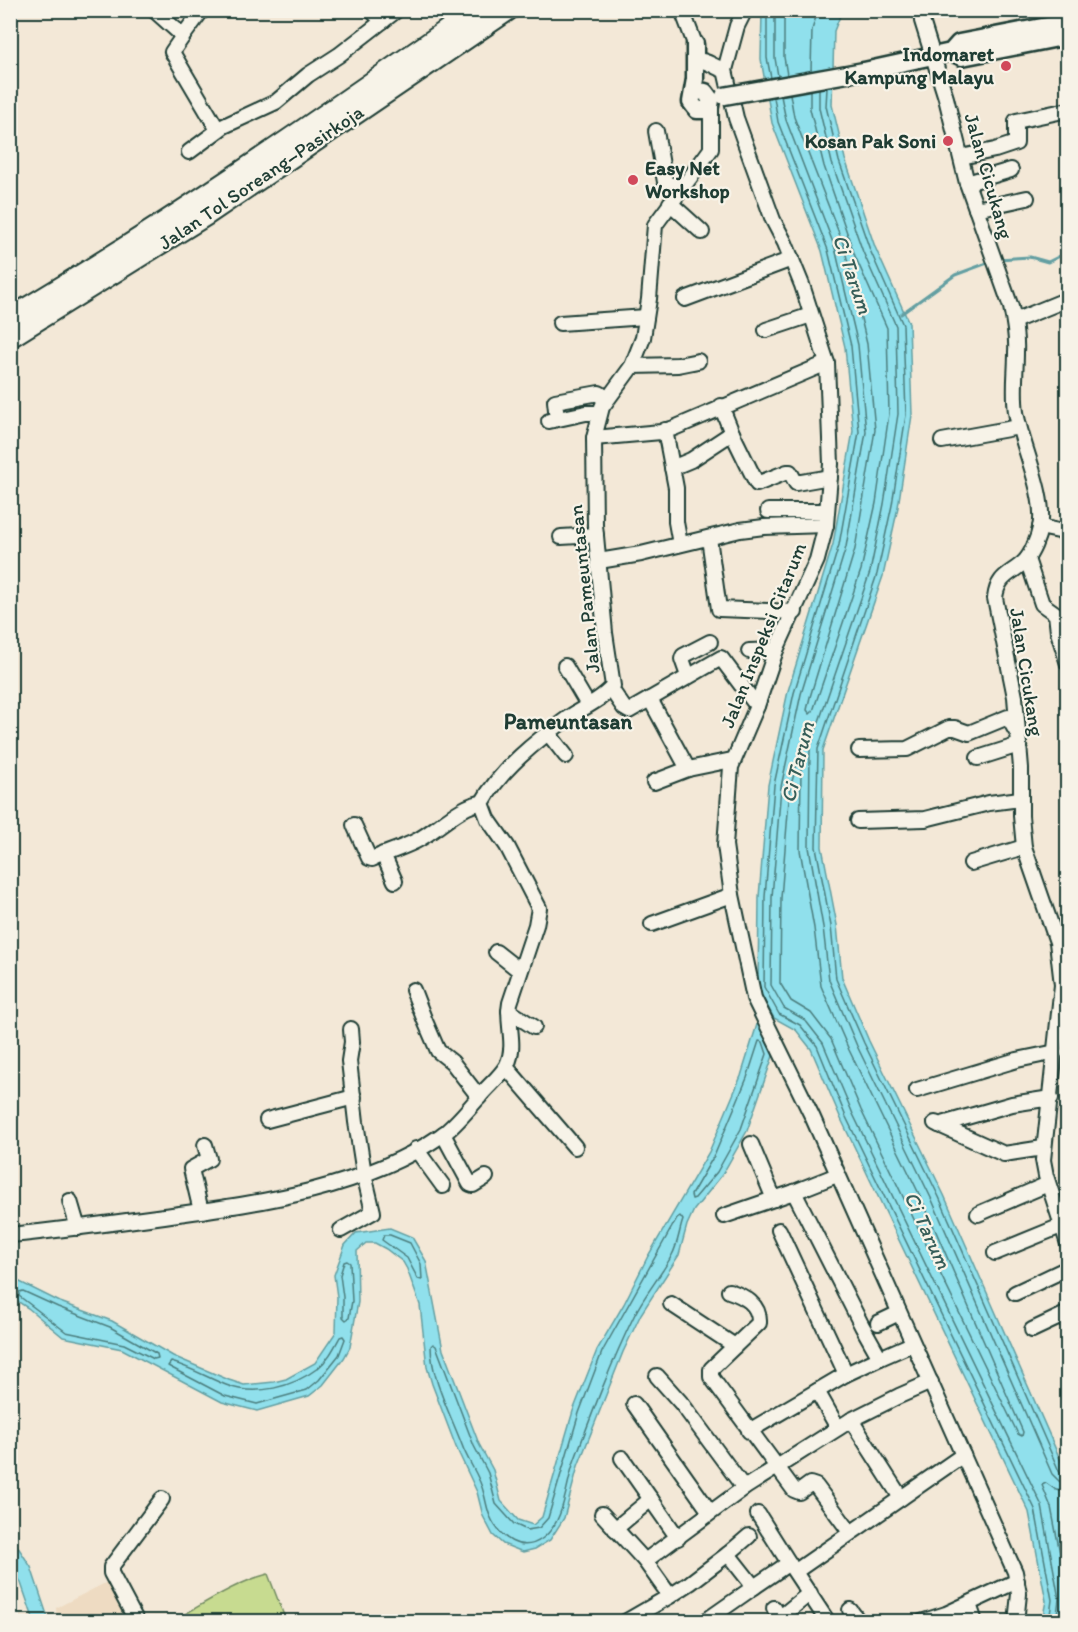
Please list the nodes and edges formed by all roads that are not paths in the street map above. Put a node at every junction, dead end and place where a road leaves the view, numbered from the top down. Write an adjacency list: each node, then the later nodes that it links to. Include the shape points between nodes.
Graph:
1 (154, 10): 12 (street)
2 (202, 10): 12 (street)
3 (371, 10): 10 (street)
4 (397, 10): 10 (street)
5 (476, 10): 36 (highway, Jalan Tol Soreang–Pasirkoja, via 191,207)
6 (508, 10): 40 (highway, Jalan Tol Soreang–Pasirkoja, via 206,215)
7 (682, 10): 15 (street)
8 (745, 10): 17 (street, Jalan Inspeksi Citarum)
9 (921, 10): 16 (street, Jalan Cicukang)
10 (383, 21): 20 (street, via 276,102)
11 (1068, 22): 14 (main road, via 959,43)
12 (183, 36): 20 (street, via 172,52)
13 (1068, 36): 14 (main road, via 962,57)
14 (951, 52): 16 (main road)
15 (697, 55): 17 (street); 18 (main road)
16 (933, 56): 18 (main road, bridge); 23 (street, Jalan Cicukang)
17 (726, 70): 31 (street, Jalan Inspeksi Citarum, via 736,118 772,220)
18 (709, 99): 26 (street, Jalan Pameuntasan, via 711,149)
19 (1068, 110): 23 (street, via 1016,121 1016,143)
20 (218, 130): 22 (street)
21 (656, 131): 26 (street, via 665,182 670,186)
22 (189, 152)
23 (961, 157): 25 (street, Jalan Cicukang)
24 (1011, 170): 25 (street)
25 (967, 183): 29 (street, Jalan Cicukang)
26 (683, 185): 28 (street, Jalan Pameuntasan)
27 (1027, 198): 29 (street)
28 (670, 203): 30 (street); 35 (street, Jalan Pameuntasan, via 655,225)
29 (976, 209): 37 (street, Jalan Cicukang)
30 (702, 232)
31 (792, 259): 32 (street); 34 (street, Jalan Inspeksi Citarum)
32 (684, 298)
33 (1068, 299): 37 (street)
34 (811, 315): 39 (street); 42 (street, Jalan Inspeksi Citarum)
35 (646, 317): 38 (street); 43 (street, Jalan Pameuntasan, via 643,339)
36 (10, 318)
37 (1014, 321): 46 (street, Jalan Cicukang, via 1014,391)
38 (560, 322)
39 (766, 330)
40 (10, 337)
41 (698, 361): 43 (street)
42 (827, 363): 44 (street); 52 (street, Jalan Inspeksi Citarum)
43 (632, 366): 45 (street, Jalan Pameuntasan)
44 (721, 406): 47 (street); 48 (street)
45 (602, 408): 45 (street, via 586,413 553,420 555,401 598,393); 49 (street, Jalan Pameuntasan)
46 (1019, 427): 50 (street); 55 (street, Jalan Cicukang, via 1041,507)
47 (665, 430): 49 (street); 51 (street)
48 (732, 433): 51 (street, via 692,460); 52 (street, via 757,484 787,472 796,483)
49 (594, 438): 57 (street, Jalan Pameuntasan)
50 (942, 441)
51 (672, 468): 60 (street)
52 (830, 477): 54 (street, Jalan Inspeksi Citarum)
53 (768, 511): 54 (street)
54 (826, 518): 59 (street); 63 (street, Jalan Inspeksi Citarum, via 817,560)
55 (1040, 527): 56 (street); 61 (street, Jalan Cicukang)
56 (1068, 533)
57 (596, 535): 58 (street); 62 (street, Jalan Pameuntasan)
58 (561, 537)
59 (709, 538): 60 (street); 63 (street, via 719,609)
60 (680, 544): 62 (street)
61 (1027, 559): 67 (street, via 1042,604 1056,614); 75 (street, Jalan Cicukang, via 1001,579 995,598 1015,697)
62 (599, 561): 70 (street, Jalan Pameuntasan)
63 (795, 612): 65 (street, Jalan Inspeksi Citarum)
64 (710, 642): 69 (street, via 683,656)
65 (776, 650): 66 (street); 73 (street, Jalan Inspeksi Citarum)
66 (750, 651)
67 (1068, 664)
68 (565, 666): 72 (street)
69 (688, 676): 71 (street); 73 (street, via 721,658)
70 (611, 689): 71 (street, via 629,711); 72 (street, Jalan Pameuntasan)
71 (650, 699): 80 (street)
72 (588, 705): 74 (street, Jalan Pameuntasan)
73 (757, 706): 79 (street, Jalan Inspeksi Citarum)
74 (548, 733): 77 (street); 83 (street, Jalan Pameuntasan, via 493,786)
75 (1019, 739): 76 (street, via 1008,717 973,732 949,728 907,749); 78 (street); 82 (street, Jalan Cicukang)
76 (859, 750)
77 (566, 756)
78 (978, 758)
79 (732, 760): 80 (street); 90 (street, Jalan Inspeksi Citarum, via 725,845)
80 (688, 769): 81 (street)
81 (654, 782)
82 (1020, 799): 84 (street, via 925,819); 86 (street, Jalan Cicukang)
83 (482, 803): 87 (street, via 470,805 423,837); 94 (street, via 539,908)
84 (858, 821)
85 (354, 825): 87 (street, via 369,858)
86 (1024, 847): 88 (street); 92 (street, Jalan Cicukang)
87 (383, 854): 89 (street)
88 (971, 863)
89 (395, 880)
90 (732, 896): 91 (street); 114 (street, Jalan Inspeksi Citarum, via 757,1003)
91 (652, 924)
92 (1062, 940): 96 (street, Jalan Cicukang)
93 (496, 952): 94 (street)
94 (520, 971): 97 (street)
95 (413, 990): 104 (street, via 438,1051 452,1062)
96 (1064, 994): 100 (street, Jalan Cicukang)
97 (509, 1011): 98 (street); 101 (street, via 513,1040)
98 (534, 1027)
99 (351, 1029): 103 (street)
100 (1056, 1052): 102 (street); 105 (street, Jalan Cicukang)
101 (506, 1067): 104 (street); 110 (street)
102 (917, 1090)
103 (354, 1097): 106 (street); 113 (street)
104 (479, 1097): 107 (street)
105 (1051, 1098): 111 (street, Jalan Cicukang); 111 (street, via 937,1124 1004,1154)
106 (267, 1120)
107 (443, 1134): 112 (street); 115 (street, via 470,1184)
108 (751, 1144): 119 (street)
109 (205, 1145): 121 (street, via 209,1159 191,1169)
110 (575, 1147)
111 (1043, 1148): 116 (street, Jalan Cicukang)
112 (416, 1149): 113 (street); 117 (street)
113 (364, 1174): 121 (street, via 310,1191); 126 (street, via 373,1212)
114 (837, 1175): 118 (street); 136 (street, Jalan Inspeksi Citarum)
115 (486, 1177)
116 (1048, 1184): 122 (street); 124 (street, Jalan Cicukang)
117 (443, 1186)
118 (794, 1192): 119 (street); 141 (street)
119 (774, 1199): 123 (street)
120 (70, 1201): 125 (street)
121 (201, 1211): 125 (street)
122 (978, 1214)
123 (724, 1216)
124 (1061, 1226): 129 (street, Jalan Cicukang); 130 (street)
125 (78, 1228): 128 (street)
126 (341, 1230)
127 (778, 1230): 142 (street, via 816,1296)
128 (10, 1235)
129 (1068, 1244)
130 (995, 1253)
131 (1068, 1268): 133 (street)
132 (729, 1291): 140 (street, via 746,1297 760,1319)
133 (1015, 1293)
134 (671, 1304): 140 (street)
135 (1068, 1312): 138 (street)
136 (898, 1313): 137 (street); 139 (street, Jalan Inspeksi Citarum)
137 (878, 1323)
138 (1032, 1330)
139 (912, 1344): 141 (street); 144 (street, Jalan Inspeksi Citarum)
140 (735, 1346): 149 (street, via 709,1373)
141 (880, 1358): 142 (street)
142 (846, 1374): 145 (street)
143 (657, 1376): 153 (street)
144 (931, 1382): 147 (street); 150 (street, Jalan Inspeksi Citarum)
145 (817, 1391): 148 (street); 149 (street)
146 (634, 1404): 157 (street)
147 (851, 1420): 148 (street); 155 (street)
148 (838, 1428): 152 (street)
149 (749, 1431): 152 (street)
150 (963, 1455): 155 (street); 167 (street, Jalan Inspeksi Citarum)
151 (622, 1458): 156 (street)
152 (776, 1468): 153 (street); 161 (street, via 796,1491 810,1484 816,1486)
153 (744, 1488): 157 (street)
154 (162, 1498): 174 (street, via 111,1567)
155 (901, 1498): 161 (street)
156 (651, 1499): 160 (street); 163 (street)
157 (710, 1512): 163 (street)
158 (602, 1514): 160 (street)
159 (758, 1514): 166 (street)
160 (615, 1529): 165 (street)
161 (850, 1532): 166 (street)
162 (749, 1536): 164 (street)
163 (678, 1538): 165 (street)
164 (728, 1554): 168 (street); 170 (street)
165 (645, 1561): 170 (street)
166 (792, 1567): 168 (street); 169 (street)
167 (1017, 1581): 171 (street); 181 (street)
168 (754, 1587): 176 (street)
169 (810, 1593): 172 (street, via 782,1616); 177 (street)
170 (670, 1596): 175 (street)
171 (969, 1604): 179 (street); 180 (street)
172 (774, 1608)
173 (850, 1610): 178 (street)
174 (137, 1622)
175 (624, 1622)
176 (704, 1622)
177 (828, 1622)
178 (859, 1622)
179 (921, 1622)
180 (975, 1622)
181 (1016, 1622)

